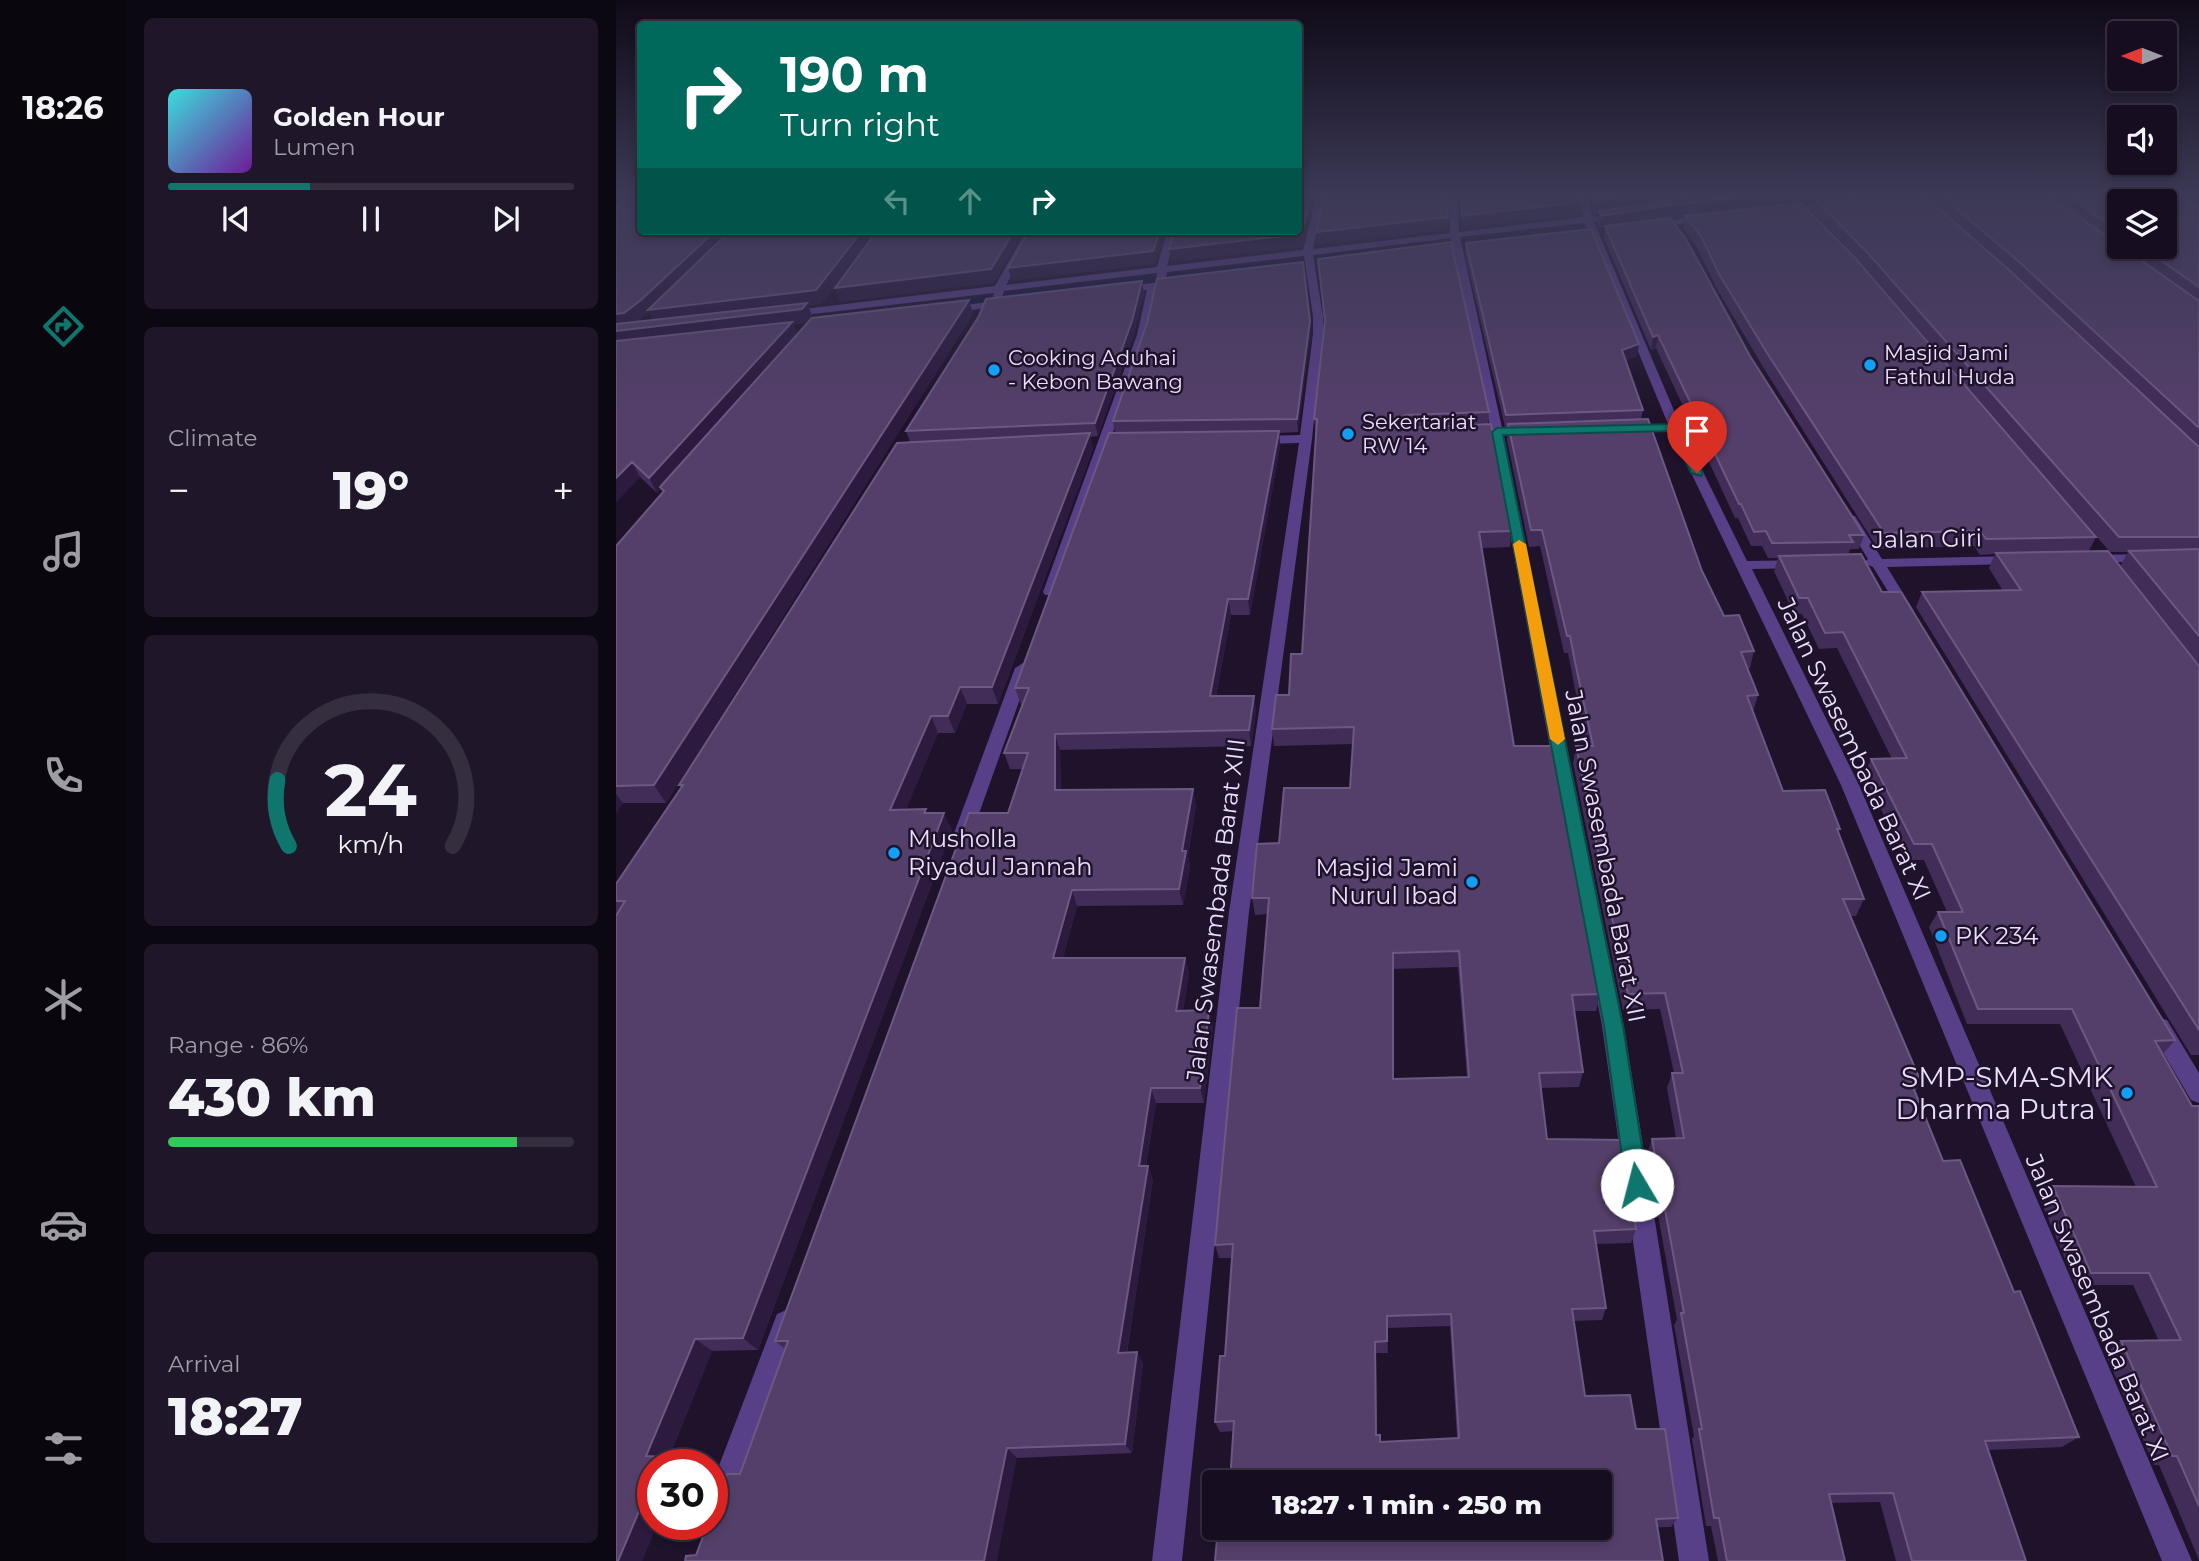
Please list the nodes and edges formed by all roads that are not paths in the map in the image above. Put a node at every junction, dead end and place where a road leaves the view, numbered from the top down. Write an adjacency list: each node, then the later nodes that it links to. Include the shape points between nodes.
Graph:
1 (1012, 267): 9 (street)
2 (1163, 267): 7 (street)
3 (1257, 267): 7 (street)
4 (1309, 267): 20 (street, Jalan Swasembada Barat XIII, via 1318,334)
5 (1462, 267): 42 (street, Jalan Swasembada Barat XII, via 1613,1026)
6 (1608, 267): 18 (street, Jalan Swasembada Barat XI)
7 (1160, 278): 8 (street); 9 (street); 10 (street); 33 (street)
8 (1188, 281)
9 (1000, 288): 13 (street); 14 (street)
10 (1113, 290)
11 (834, 298): 14 (street)
12 (1018, 301): 13 (street)
13 (989, 308): 15 (street)
14 (824, 311): 16 (street); 17 (street)
15 (931, 312)
16 (771, 316)
17 (816, 324)
18 (1675, 428): 19 (street); 31 (street, Jalan Swasembada Barat XI)
19 (1623, 429)
20 (1306, 439): 21 (street); 41 (street, Jalan Swasembada Barat XIII, via 1239,912)
21 (1239, 440)
22 (1844, 509): 29 (street)
23 (2094, 546): 26 (street)
24 (2158, 558): 26 (street)
25 (2077, 559): 26 (street)
26 (2104, 559): 32 (street)
27 (2024, 560): 29 (street, Jalan Giri)
28 (1850, 563): 29 (street, Jalan Giri)
29 (1877, 563): 34 (street)
30 (1809, 564): 31 (street)
31 (1741, 565): 43 (street, Jalan Swasembada Barat XI, via 1850,785)
32 (2114, 572)
33 (1043, 612)
34 (1918, 628)
35 (1029, 652): 36 (street)
36 (958, 849)
37 (2148, 1010): 38 (street)
38 (2199, 1093)
39 (791, 1309): 40 (street)
40 (728, 1480)
41 (1167, 1561)
42 (1694, 1561)
43 (2177, 1561)

